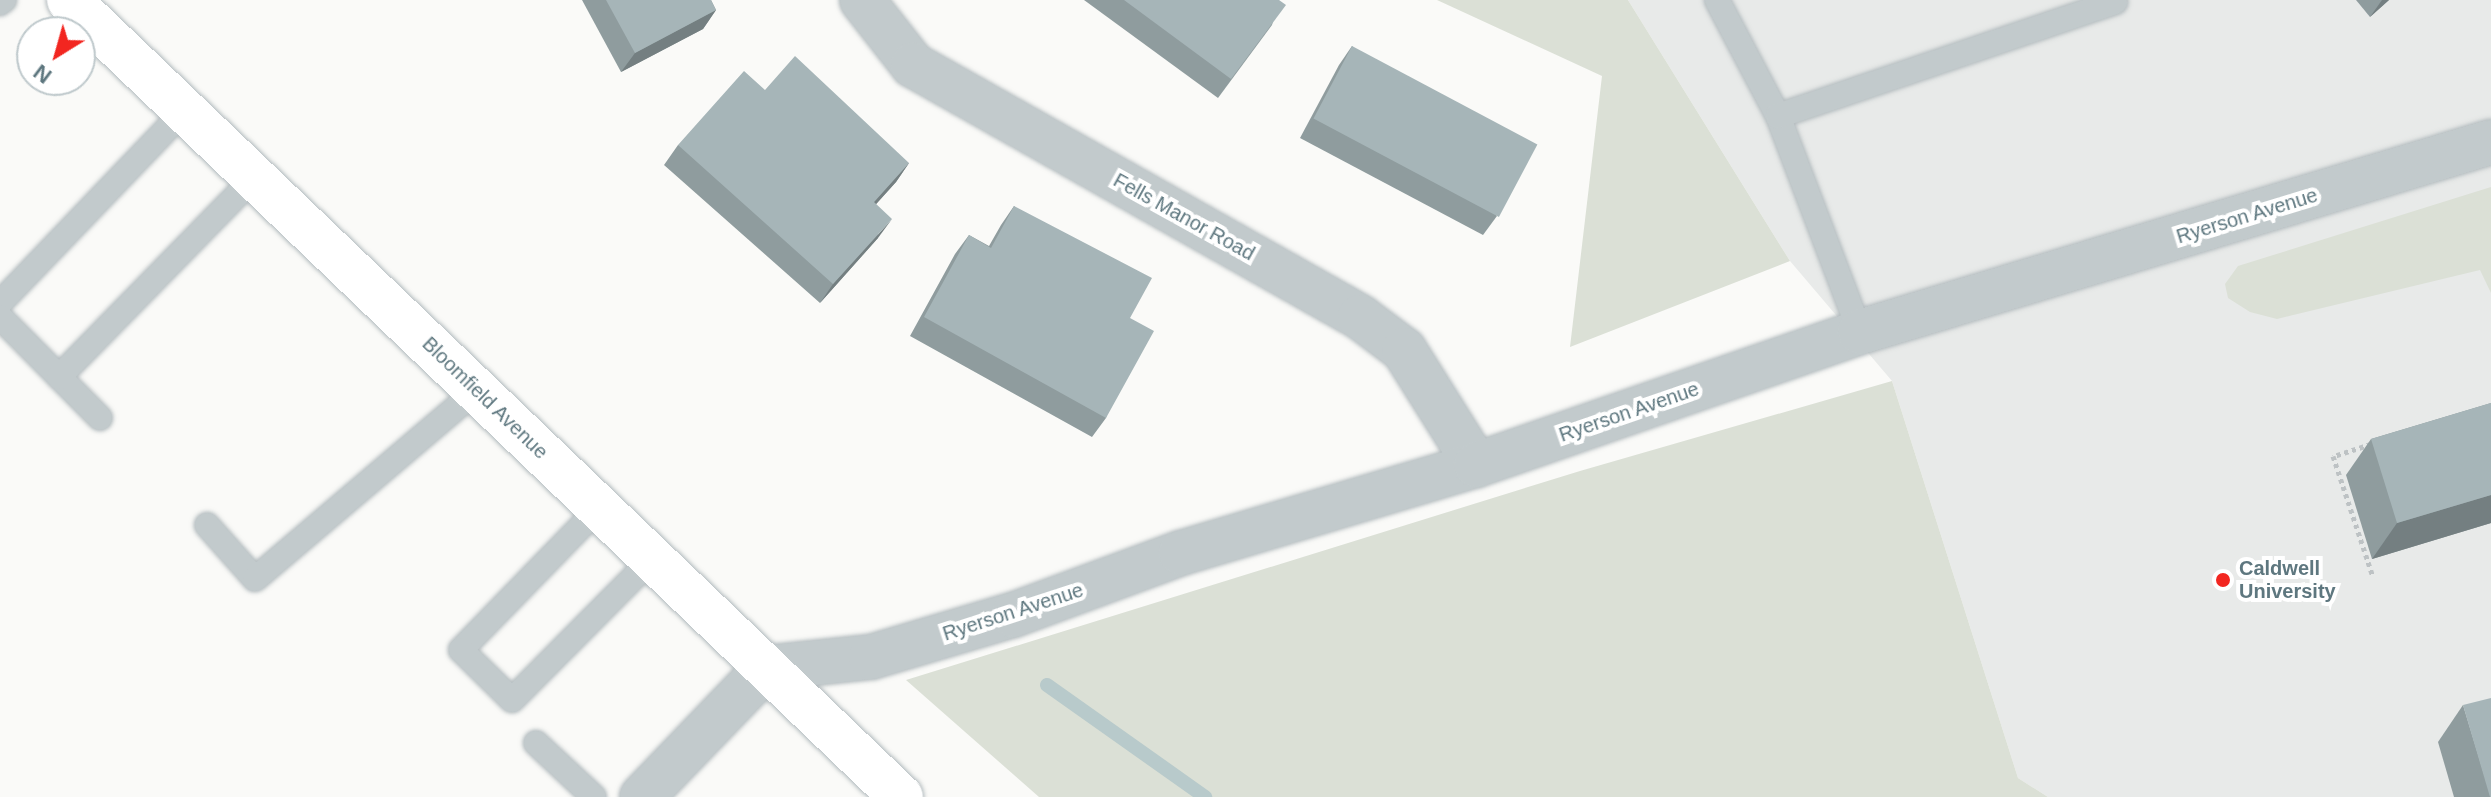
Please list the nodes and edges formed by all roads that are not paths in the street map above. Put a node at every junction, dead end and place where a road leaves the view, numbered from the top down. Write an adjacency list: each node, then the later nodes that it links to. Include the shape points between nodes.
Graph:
1 (69, 0): 5 (main road, Bloomfield Avenue)
2 (862, 0): 15 (street, Fells Manor Road, via 913,65 1360,317 1404,350)
3 (1717, 0): 6 (lane)
4 (2115, 2): 6 (lane)
5 (185, 110): 8 (main road, Bloomfield Avenue); 9 (lane)
6 (1778, 116): 11 (lane)
7 (2491, 142): 11 (street, Ryerson Avenue)
8 (254, 178): 12 (lane); 13 (main road, Bloomfield Avenue)
9 (0, 303)
10 (0, 317): 12 (lane)
11 (1860, 332): 15 (street, Ryerson Avenue)
12 (59, 377): 14 (lane)
13 (477, 390): 16 (main road, Bloomfield Avenue); 17 (lane, via 255,579)
14 (100, 418)
15 (1476, 465): 19 (street, Ryerson Avenue, via 1181,553 1013,615 871,657)
16 (599, 508): 18 (main road, Bloomfield Avenue); 18 (lane, via 461,650 512,700)
17 (207, 525)
18 (652, 559): 19 (main road, Bloomfield Avenue)
19 (766, 668): 22 (street); 23 (main road, Bloomfield Avenue)
20 (536, 743): 21 (lane)
21 (594, 797)
22 (642, 797)
23 (901, 797)

